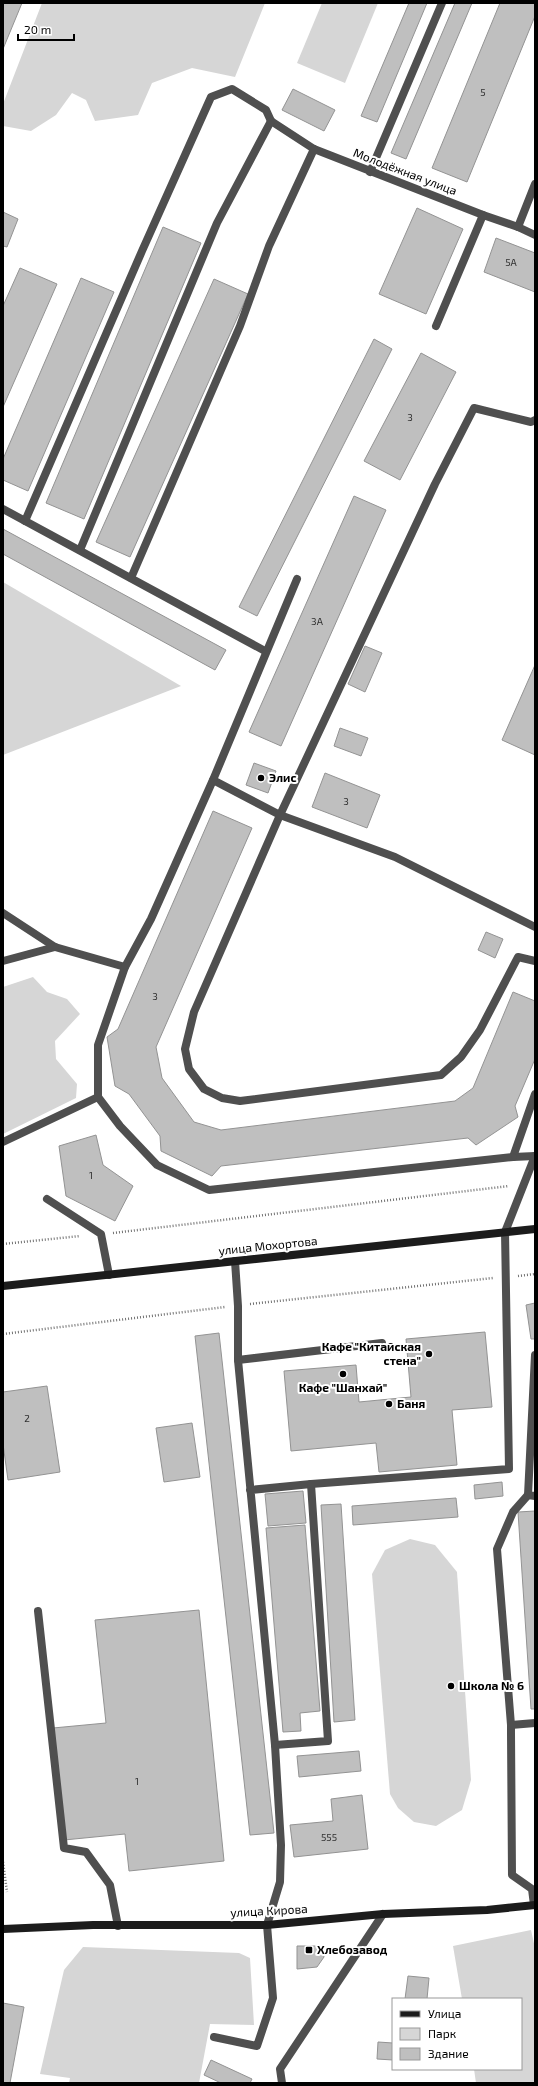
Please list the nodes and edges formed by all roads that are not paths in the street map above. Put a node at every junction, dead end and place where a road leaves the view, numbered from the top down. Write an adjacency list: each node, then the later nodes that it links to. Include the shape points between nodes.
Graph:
1 (442, 3): 4 (street)
2 (271, 121): 3 (street, Молодёжная улица); 12 (street, Молодёжная улица, via 266,110 232,89 211,97); 13 (street, via 217,223)
3 (314, 149): 4 (street, Молодёжная улица); 14 (street, via 269,246 240,326)
4 (370, 172): 6 (street, Молодёжная улица)
5 (535, 184): 7 (street)
6 (483, 215): 7 (street, Молодёжная улица); 9 (street)
7 (518, 227): 8 (street, Молодёжная улица)
8 (535, 235)
9 (436, 326)
10 (535, 420): 18 (street, via 531,422 474,408 435,484)
11 (3, 509): 12 (street)
12 (25, 521): 13 (street)
13 (80, 550): 14 (street)
14 (131, 578): 16 (street)
15 (297, 579): 16 (street)
16 (265, 651): 17 (street)
17 (213, 780): 18 (street); 24 (street, via 151,919)
18 (280, 816): 20 (street, via 395,857); 23 (street, via 194,1012 184,1049 189,1068 204,1089 222,1098 240,1101 441,1075 462,1057 476,1036 518,957)
19 (3, 914): 21 (street)
20 (535, 926)
21 (55, 947): 22 (street); 24 (street)
22 (3, 961)
23 (535, 961)
24 (125, 966): 26 (street, via 98,1045)
25 (535, 1094): 29 (street)
26 (98, 1096): 27 (street); 29 (street, via 120,1126 157,1165 209,1190)
27 (3, 1142)
28 (535, 1156): 29 (street); 32 (street)
29 (513, 1157)
30 (48, 1199): 34 (street, via 101,1234)
31 (535, 1229): 32 (street, улица Мохортова)
32 (504, 1232): 33 (street, улица Мохортова); 39 (street, via 509,1469)
33 (235, 1261): 34 (street, улица Мохортова); 38 (street)
34 (109, 1275): 35 (street, улица Мохортова)
35 (3, 1286)
36 (382, 1343): 38 (street)
37 (535, 1355): 41 (street)
38 (238, 1360): 40 (street)
39 (311, 1484): 40 (street); 45 (street, via 328,1741)
40 (250, 1490): 45 (street)
41 (531, 1495): 44 (street, via 513,1512 497,1549)
42 (38, 1611): 49 (street, via 64,1848 86,1852 110,1885)
43 (535, 1724): 44 (street)
44 (511, 1725): 46 (street, via 512,1875 532,1888)
45 (275, 1745): 48 (street, via 281,1845 280,1882)
46 (535, 1907): 47 (street, улица Кирова)
47 (383, 1914): 48 (street, улица Кирова); 52 (street, via 280,2069)
48 (267, 1925): 49 (street, улица Кирова); 51 (street, via 272,1998 257,2046)
49 (118, 1926): 50 (street, улица Кирова)
50 (3, 1929)
51 (214, 2037)
52 (282, 2083)

